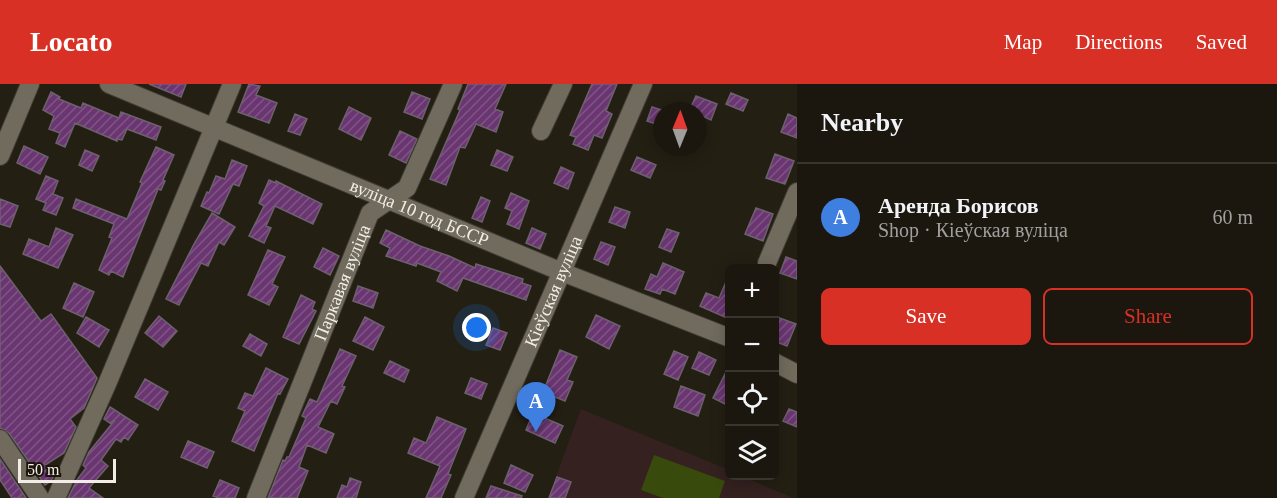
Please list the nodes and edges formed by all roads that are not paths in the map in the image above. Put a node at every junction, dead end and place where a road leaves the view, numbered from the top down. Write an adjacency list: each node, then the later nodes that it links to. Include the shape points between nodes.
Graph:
1 (30, 84): 9 (street)
2 (110, 84): 7 (street, вуліца 10 год БССР)
3 (232, 84): 7 (street)
4 (453, 84): 11 (street, Паркавая вуліца, via 407,188)
5 (562, 84): 8 (street)
6 (643, 84): 13 (street, Кіеўская вуліца)
7 (214, 127): 11 (street, вуліца 10 год БССР); 19 (street)
8 (541, 131)
9 (0, 156)
10 (797, 192): 12 (street)
11 (389, 200): 13 (street, вуліца 10 год БССР); 20 (street, Паркавая вуліца, via 370,213)
12 (767, 263)
13 (562, 272): 14 (street, вуліца 10 год БССР); 21 (street, Кіеўская вуліца)
14 (725, 336)
15 (779, 365): 16 (street)
16 (797, 374)
17 (0, 439): 18 (street)
18 (40, 498)
19 (56, 498)
20 (256, 498)
21 (464, 498)

